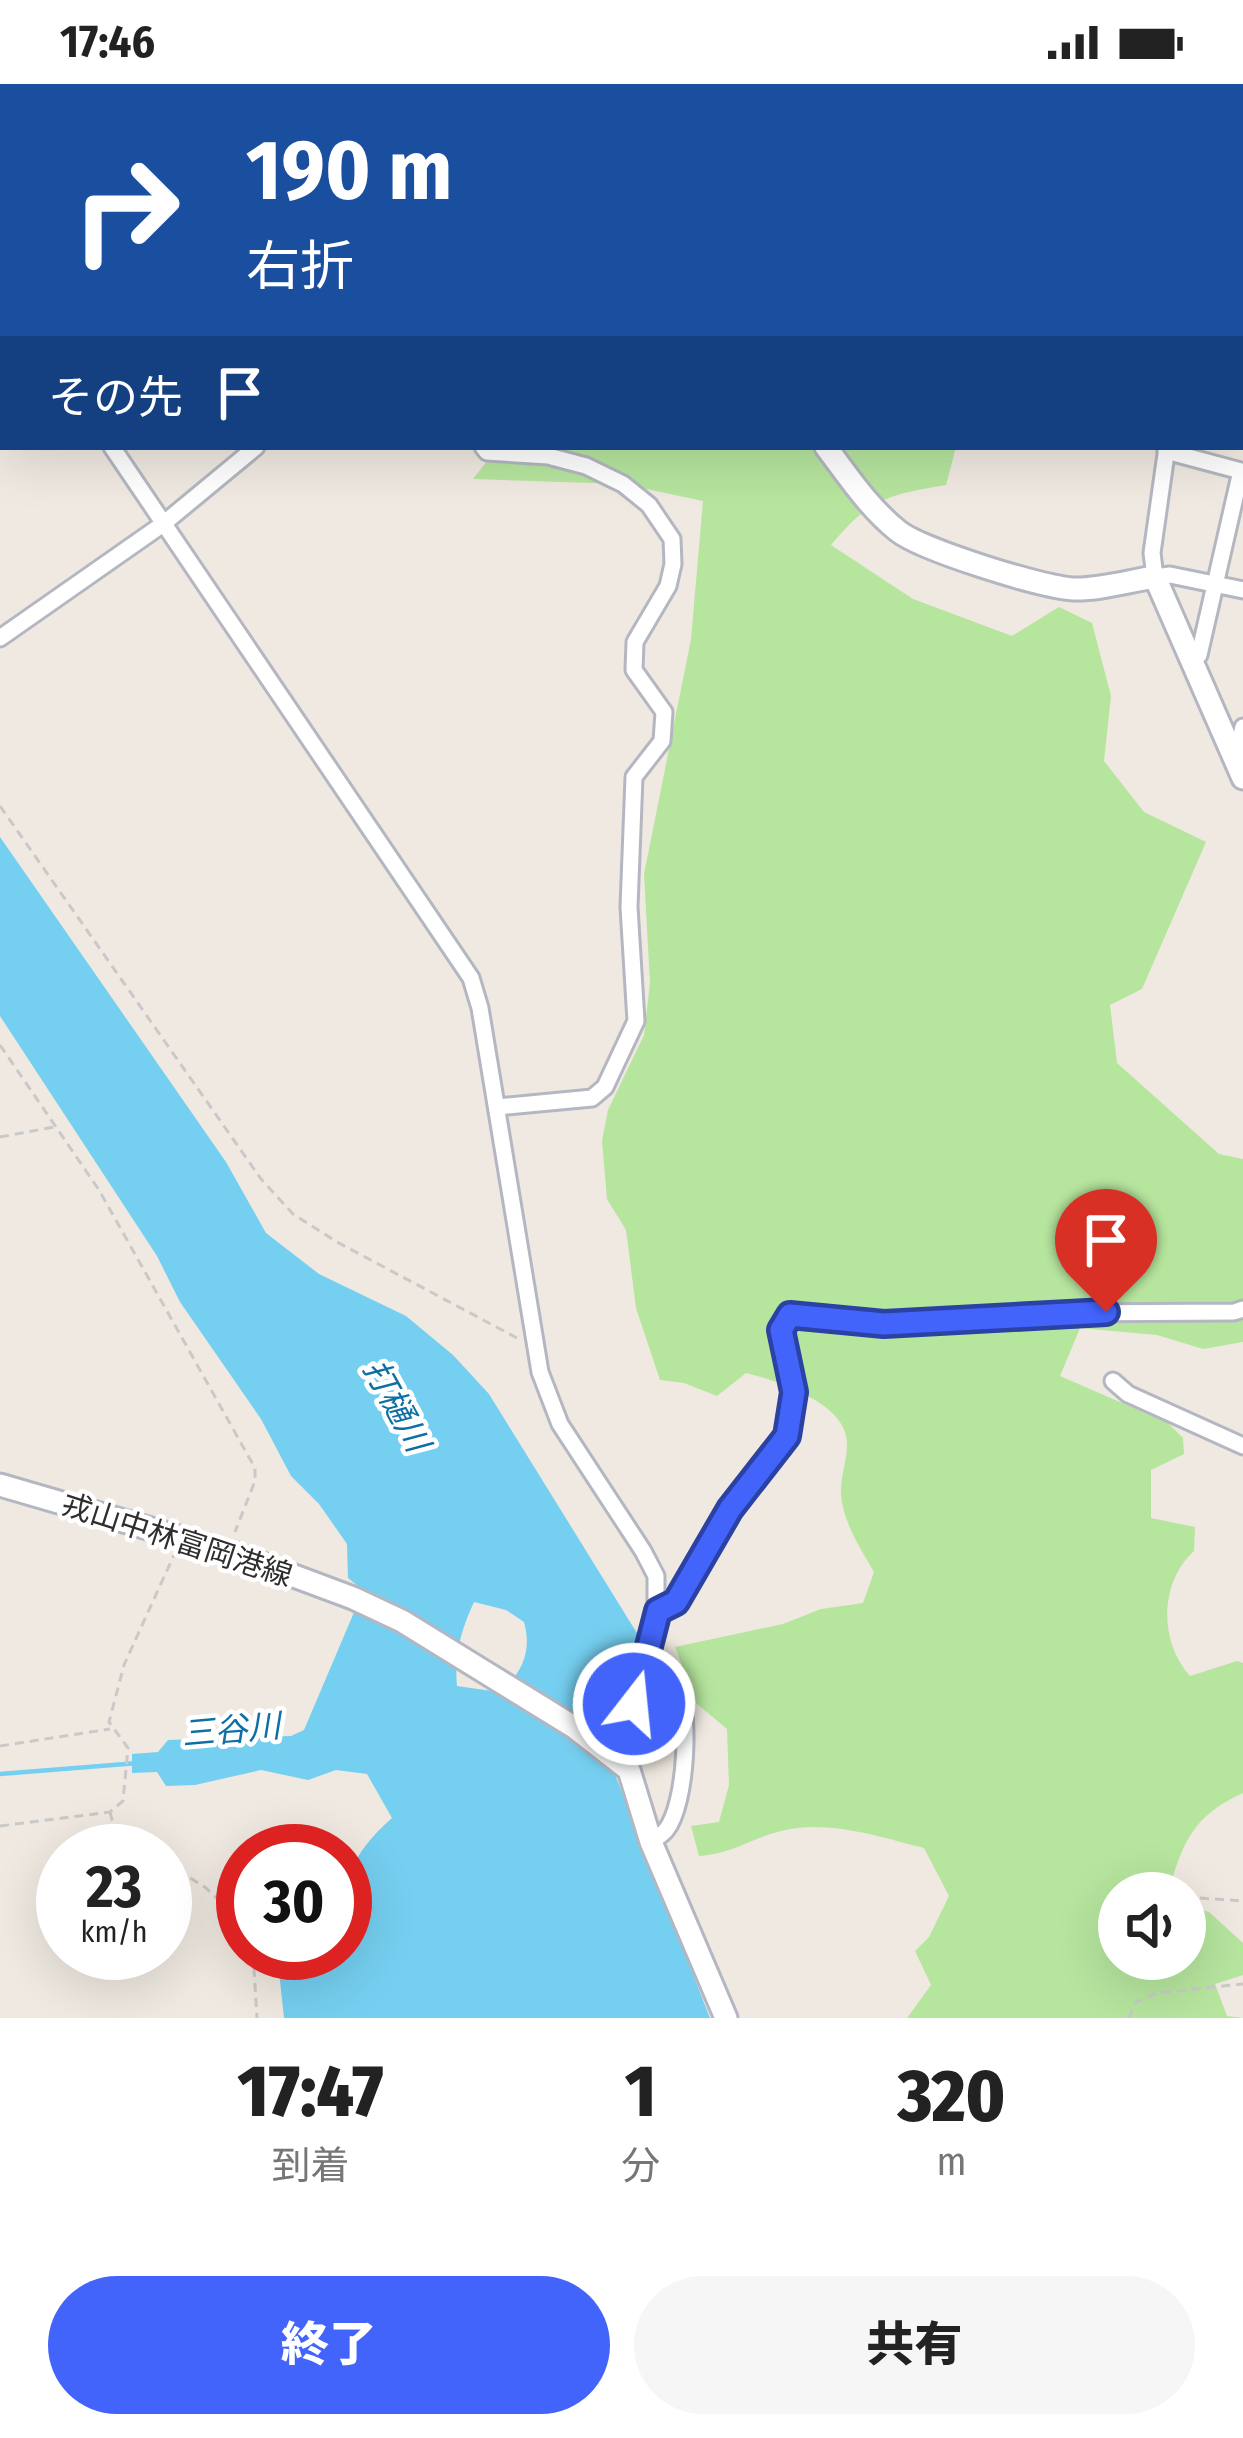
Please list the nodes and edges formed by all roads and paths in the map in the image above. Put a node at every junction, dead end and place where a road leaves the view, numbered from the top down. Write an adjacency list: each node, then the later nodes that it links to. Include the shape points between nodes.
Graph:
1 (114, 450): 8 (street)
2 (252, 450): 8 (street)
3 (485, 450): 19 (street, via 548,456 623,484 672,539 673,564 634,642 634,670 664,712 662,741 634,777 629,907 636,1021 605,1088 592,1098)
4 (828, 450): 9 (main road, via 874,508 926,546 1050,586)
5 (1167, 450): 9 (street, via 1151,553)
6 (1170, 450): 7 (street)
7 (1242, 471): 10 (street)
8 (163, 524): 12 (street); 19 (street, via 471,978)
9 (1155, 578): 10 (street); 13 (main road)
10 (1216, 585): 11 (street); 13 (street)
11 (1243, 590)
12 (0, 638)
13 (1192, 662): 15 (main road)
14 (1243, 727): 15 (street)
15 (1238, 751): 16 (main road)
16 (1243, 778)
17 (0, 806): 23 (path, via 293,1214)
18 (0, 1045): 20 (path)
19 (497, 1107): 23 (street)
20 (56, 1127): 21 (path); 28 (path, via 255,1468)
21 (0, 1136)
22 (1243, 1309): 29 (street, via 884,1324 790,1315 781,1330 794,1392 787,1436 730,1509 676,1602)
23 (534, 1347): 29 (street, via 560,1424 656,1576)
24 (1113, 1381): 25 (street)
25 (1243, 1446)
26 (0, 1485): 27 (main road, 戎山中林富岡港線)
27 (182, 1538): 28 (main road, 戎山中林富岡港線); 31 (path, via 124,1665)
28 (230, 1552): 33 (main road, 戎山中林富岡港線, via 402,1622 574,1727)
29 (658, 1611): 30 (street)
30 (647, 1655): 33 (street); 37 (street, via 677,1681 685,1765 669,1827)
31 (112, 1728): 32 (path); 34 (path, via 128,1748 123,1802)
32 (0, 1746)
33 (625, 1768): 37 (main road)
34 (110, 1812): 35 (path); 36 (path)
35 (113, 1824)
36 (0, 1826)
37 (651, 1842): 45 (main road)
38 (192, 1879): 39 (path)
39 (216, 1897)
40 (1206, 1898): 41 (path)
41 (1243, 1901)
42 (255, 1980): 44 (path)
43 (1243, 1984): 46 (path, via 1156,1993 1135,2002)
44 (257, 2018)
45 (726, 2018)
46 (1129, 2018)

